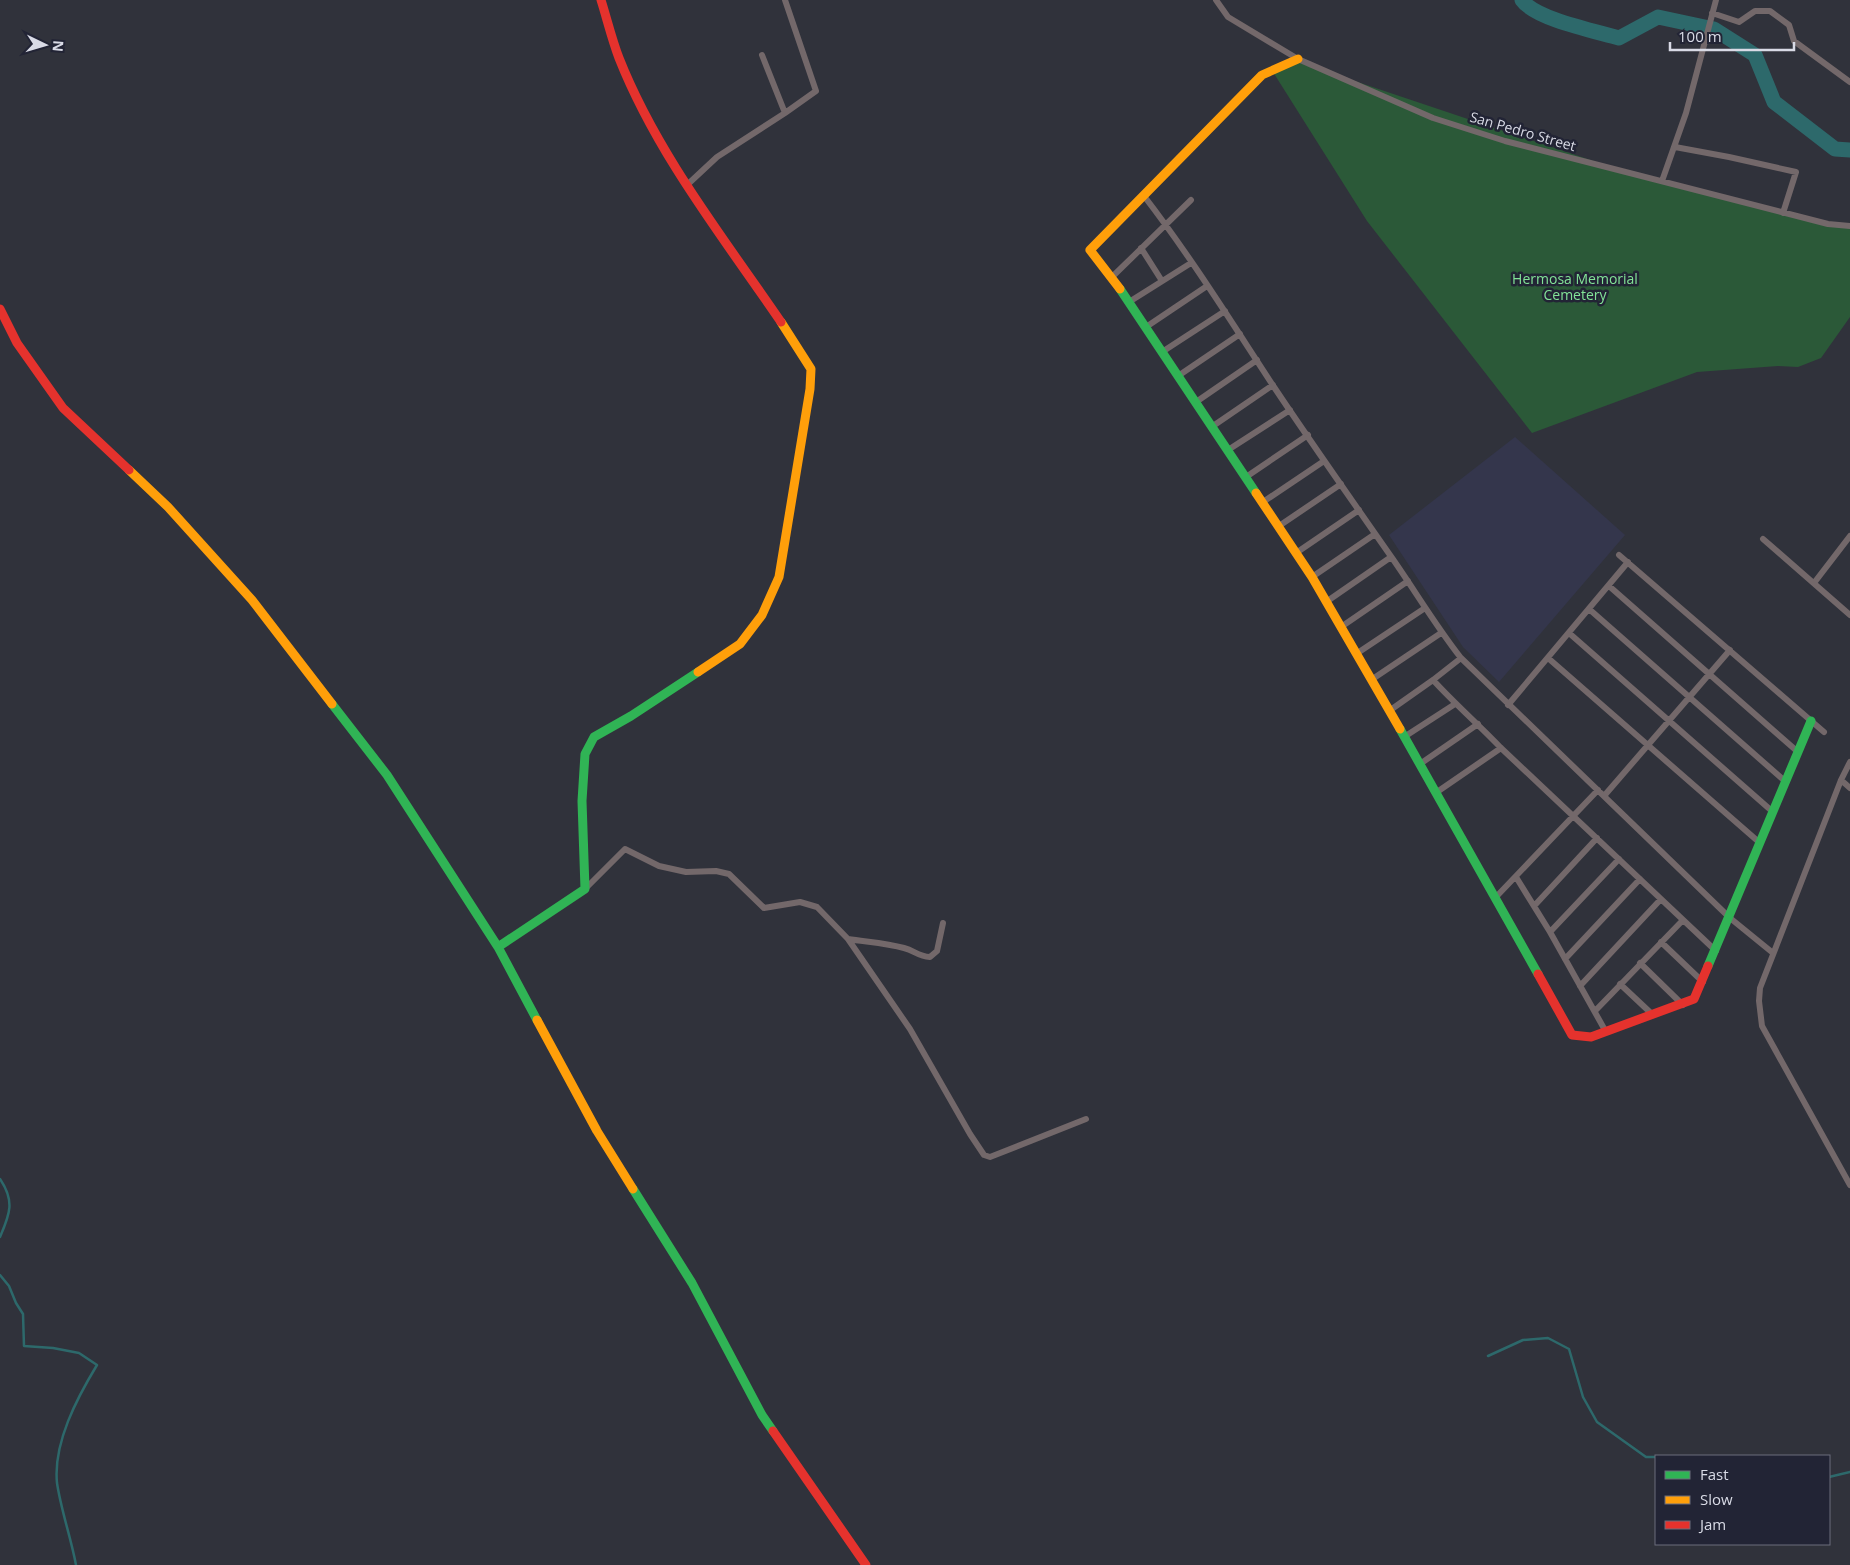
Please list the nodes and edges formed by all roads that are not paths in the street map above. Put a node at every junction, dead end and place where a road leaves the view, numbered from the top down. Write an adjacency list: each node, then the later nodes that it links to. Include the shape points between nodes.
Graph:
1 (601, 0): 12 (street, via 622,66 650,124)
2 (785, 0): 9 (street, via 816,91)
3 (1216, 0): 7 (street, San Pedro Street, via 1228,17)
4 (1716, 0): 5 (street)
5 (1712, 13): 8 (street, via 1740,22 1755,11 1770,11 1789,25 1794,41); 10 (street)
6 (762, 55): 9 (street)
7 (1298, 59): 11 (street, San Pedro Street, via 1433,118 1505,141); 13 (street, via 1262,75)
8 (1850, 82)
9 (785, 113): 12 (street, via 717,157)
10 (1675, 147): 11 (street); 15 (street, via 1796,172)
11 (1662, 181): 15 (street, San Pedro Street)
12 (687, 185): 95 (street, via 804,356 811,369 810,389 779,577 762,615 740,644 594,737 585,754 582,801)
13 (1144, 196): 16 (street); 20 (street, via 1090,250)
14 (1191, 200): 16 (street)
15 (1783, 213): 17 (street, San Pedro Street)
16 (1165, 224): 18 (street); 19 (street)
17 (1850, 226)
18 (1141, 248): 20 (street); 21 (street)
19 (1191, 262): 21 (street); 22 (street)
20 (1112, 277): 23 (street)
21 (1162, 281): 23 (street)
22 (1207, 286): 25 (street); 26 (street)
23 (1129, 302): 26 (street)
24 (0, 309): 105 (street, via 17,343 63,408 168,507 252,600 387,775)
25 (1225, 311): 27 (street); 28 (street)
26 (1146, 327): 28 (street)
27 (1240, 334): 29 (street); 30 (street)
28 (1162, 352): 30 (street)
29 (1257, 360): 31 (street); 32 (street)
30 (1178, 376): 32 (street)
31 (1273, 385): 33 (street); 34 (street)
32 (1196, 402): 34 (street)
33 (1290, 410): 35 (street); 36 (street)
34 (1212, 426): 36 (street)
35 (1308, 435): 37 (street); 38 (street)
36 (1228, 450): 38 (street)
37 (1324, 461): 39 (street); 40 (street)
38 (1246, 477): 40 (street)
39 (1341, 484): 41 (street); 42 (street)
40 (1263, 502): 42 (street)
41 (1359, 510): 43 (street); 46 (street)
42 (1279, 526): 46 (street)
43 (1375, 534): 48 (street); 50 (street)
44 (1850, 536): 52 (street)
45 (1763, 539): 52 (street)
46 (1296, 552): 50 (street)
47 (1619, 555): 49 (street)
48 (1391, 557): 51 (street); 54 (street)
49 (1628, 562): 53 (street); 61 (street)
50 (1312, 577): 54 (street)
51 (1408, 581): 55 (street); 58 (street)
52 (1814, 583): 57 (street)
53 (1609, 586): 56 (street); 65 (street)
54 (1326, 602): 58 (street)
55 (1425, 608): 59 (street); 62 (street)
56 (1589, 609): 60 (street); 68 (street)
57 (1850, 615)
58 (1341, 627): 62 (street)
59 (1441, 633): 63 (street); 66 (street)
60 (1569, 633): 64 (street); 72 (street)
61 (1730, 650): 65 (street); 73 (street)
62 (1356, 654): 66 (street)
63 (1461, 658): 67 (street); 70 (street)
64 (1548, 658): 70 (street); 77 (street)
65 (1709, 674): 68 (street); 79 (street)
66 (1371, 680): 71 (street)
67 (1433, 680): 69 (street); 71 (street)
68 (1690, 697): 72 (street); 83 (street)
69 (1455, 704): 74 (street); 76 (street)
70 (1508, 706): 85 (street)
71 (1390, 710): 76 (street)
72 (1670, 720): 77 (street); 88 (street)
73 (1811, 721): 75 (street); 79 (street)
74 (1478, 724): 78 (street); 81 (street)
75 (1824, 732)
76 (1404, 737): 81 (street)
77 (1648, 744): 87 (street); 91 (street)
78 (1501, 748): 86 (street); 89 (street)
79 (1798, 752): 83 (street)
80 (1850, 762): 82 (street)
81 (1420, 764): 86 (street)
82 (1841, 780): 84 (street); 107 (street)
83 (1786, 782): 88 (street)
84 (1850, 788)
85 (1598, 790): 87 (street); 89 (street)
86 (1437, 792): 96 (street)
87 (1604, 796): 99 (street)
88 (1773, 812): 91 (street)
89 (1574, 816): 90 (street); 93 (street)
90 (1597, 838): 92 (street); 98 (street)
91 (1760, 843): 99 (street)
92 (1619, 859): 94 (street); 102 (street)
93 (1516, 877): 96 (street); 98 (street)
94 (1640, 880): 97 (street); 108 (street)
95 (585, 889): 103 (street, via 625,849 659,866 686,872 729,874 764,908 800,902 817,907); 105 (street)
96 (1495, 898): 116 (street, via 1572,1035 1592,1037)
97 (1661, 899): 100 (street); 112 (street)
98 (1535, 905): 102 (street)
99 (1730, 918): 106 (street); 107 (street)
100 (1683, 920): 104 (street); 106 (street)
101 (943, 923): 103 (street, via 937,951 930,957 894,946)
102 (1550, 932): 108 (street)
103 (848, 939): 117 (street, via 910,1029 984,1154 990,1157)
104 (1661, 942): 109 (street); 110 (street)
105 (498, 947): 119 (street, via 596,1131 692,1283 762,1415)
106 (1716, 951): 110 (street)
107 (1773, 953): 118 (street, via 1760,988 1762,1026)
108 (1565, 960): 112 (street)
109 (1640, 963): 111 (street); 113 (street)
110 (1703, 982): 113 (street, via 1694,1000)
111 (1620, 984): 114 (street); 115 (street)
112 (1580, 986): 114 (street)
113 (1682, 1005): 115 (street)
114 (1594, 1011): 116 (street)
115 (1653, 1015): 116 (street)
116 (1606, 1032)
117 (1086, 1119)
118 (1850, 1185)
119 (866, 1565)

